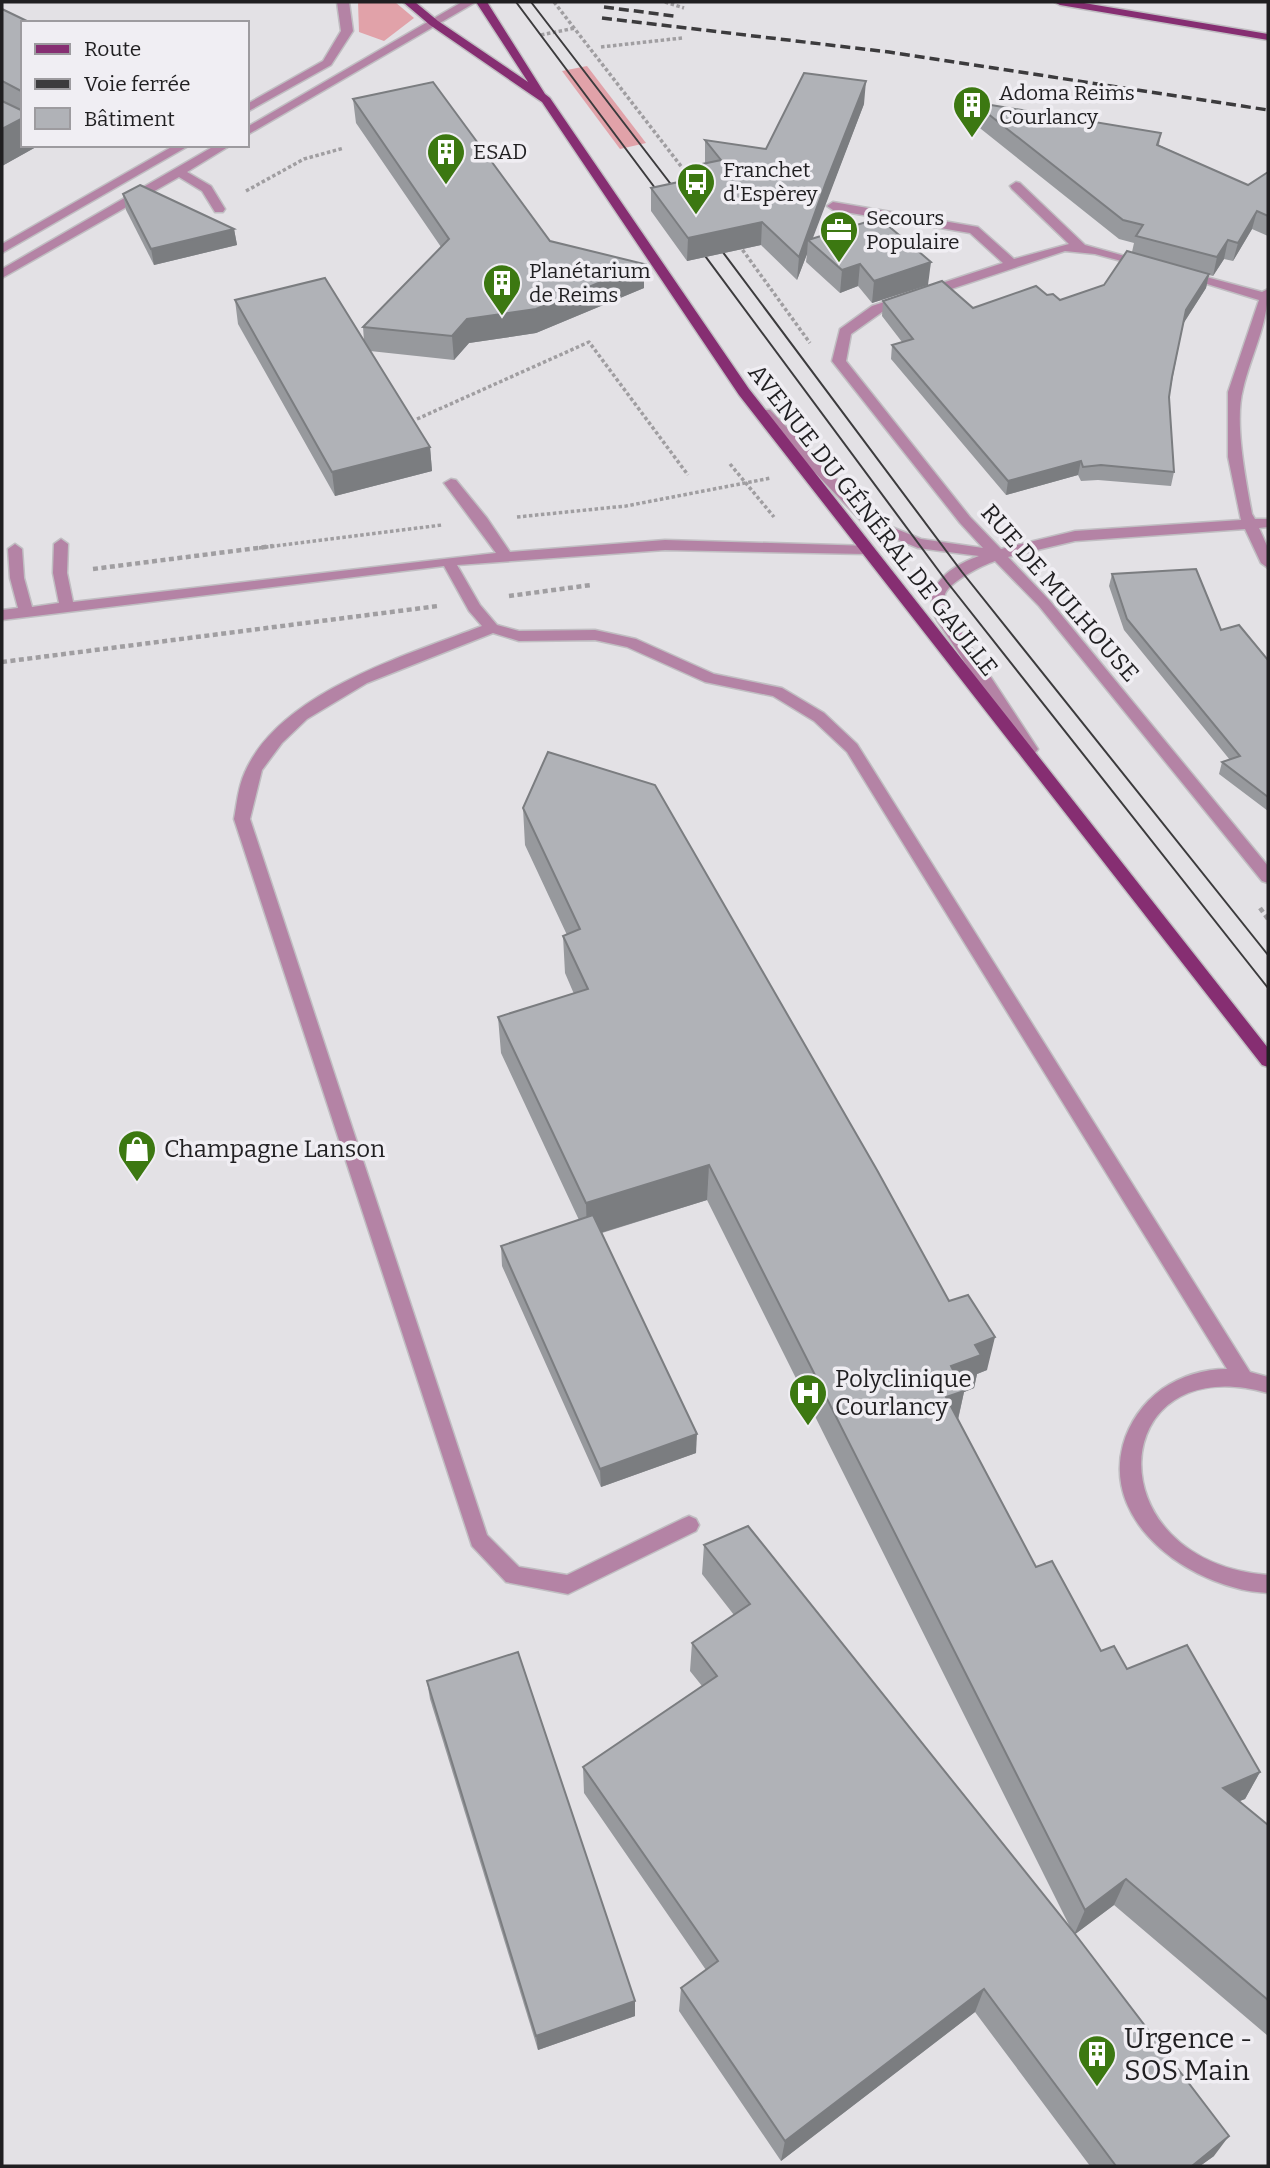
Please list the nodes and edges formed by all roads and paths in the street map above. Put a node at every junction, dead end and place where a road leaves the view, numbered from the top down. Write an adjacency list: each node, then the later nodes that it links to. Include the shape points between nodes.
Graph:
1 (343, 2): 14 (street, via 348,31 327,63)
2 (409, 2): 9 (main road, AVENUE DU GÉNÉRAL DE GAULLE)
3 (470, 2): 9 (street)
4 (482, 2): 13 (main road)
5 (554, 2): 21 (path)
6 (665, 2): 8 (path)
7 (1060, 2): 10 (main road)
8 (684, 8)
9 (434, 23): 13 (main road, AVENUE DU GÉNÉRAL DE GAULLE); 15 (street)
10 (1268, 37)
11 (682, 38): 12 (path)
12 (601, 47)
13 (546, 100): 31 (main road, AVENUE DU GÉNÉRAL DE GAULLE)
14 (248, 108)
15 (248, 131)
16 (180, 147): 26 (street)
17 (222, 147): 19 (street)
18 (344, 148): 23 (path, via 304,159)
19 (179, 172): 23 (street, via 207,189); 28 (street)
20 (1016, 186): 25 (street)
21 (698, 188)
22 (833, 206): 27 (street, via 974,230)
23 (219, 209)
24 (737, 242): 30 (path)
25 (1080, 248): 27 (street, via 1064,247); 29 (street)
26 (2, 249)
27 (1012, 264): 45 (street, RUE DE MULHOUSE, via 877,309 845,332 839,361 965,520)
28 (2, 274)
29 (1267, 296): 40 (street, via 1235,392 1235,457)
30 (810, 344)
31 (744, 392): 34 (main road, AVENUE DU GÉNÉRAL DE GAULLE); 45 (street, via 872,524 918,543)
32 (417, 419): 35 (path, via 589,342)
33 (730, 464): 36 (path)
34 (805, 471): 36 (path); 44 (main road, AVENUE DU GÉNÉRAL DE GAULLE)
35 (688, 475)
36 (745, 482): 38 (path, via 626,506); 42 (path)
37 (451, 483): 38 (street)
38 (482, 521): 46 (street); 49 (path)
39 (1268, 523): 40 (street)
40 (1250, 524): 45 (street, via 1075,536); 48 (street)
41 (61, 544): 49 (street)
42 (799, 547): 44 (street); 46 (street, via 665,545)
43 (15, 549): 53 (street)
44 (866, 550): 57 (main road, AVENUE DU GÉNÉRAL DE GAULLE)
45 (1000, 554): 57 (street, via 947,582 938,593 937,606); 58 (street, RUE DE MULHOUSE)
46 (506, 557): 47 (street)
47 (448, 561): 51 (street); 52 (street)
48 (1268, 563)
49 (60, 573): 52 (street)
50 (601, 584): 51 (path)
51 (470, 602): 55 (street); 56 (path)
52 (67, 607): 53 (street)
53 (26, 612): 54 (street)
54 (2, 615)
55 (492, 628): 60 (street, via 519,636 595,635 631,643 710,678 777,692 819,717 852,748); 62 (street, via 358,681 296,719 254,768 242,819 479,1540 513,1575 568,1585)
56 (2, 662)
57 (1067, 806): 59 (main road, AVENUE DU GÉNÉRAL DE GAULLE)
58 (1268, 877)
59 (1268, 1060)
60 (1243, 1378): 61 (street); 63 (street, via 1207,1379 1175,1390 1149,1410 1134,1438 1129,1470 1138,1504 1158,1535 1188,1561 1225,1578)
61 (1268, 1385)
62 (689, 1525)
63 (1268, 1584)

